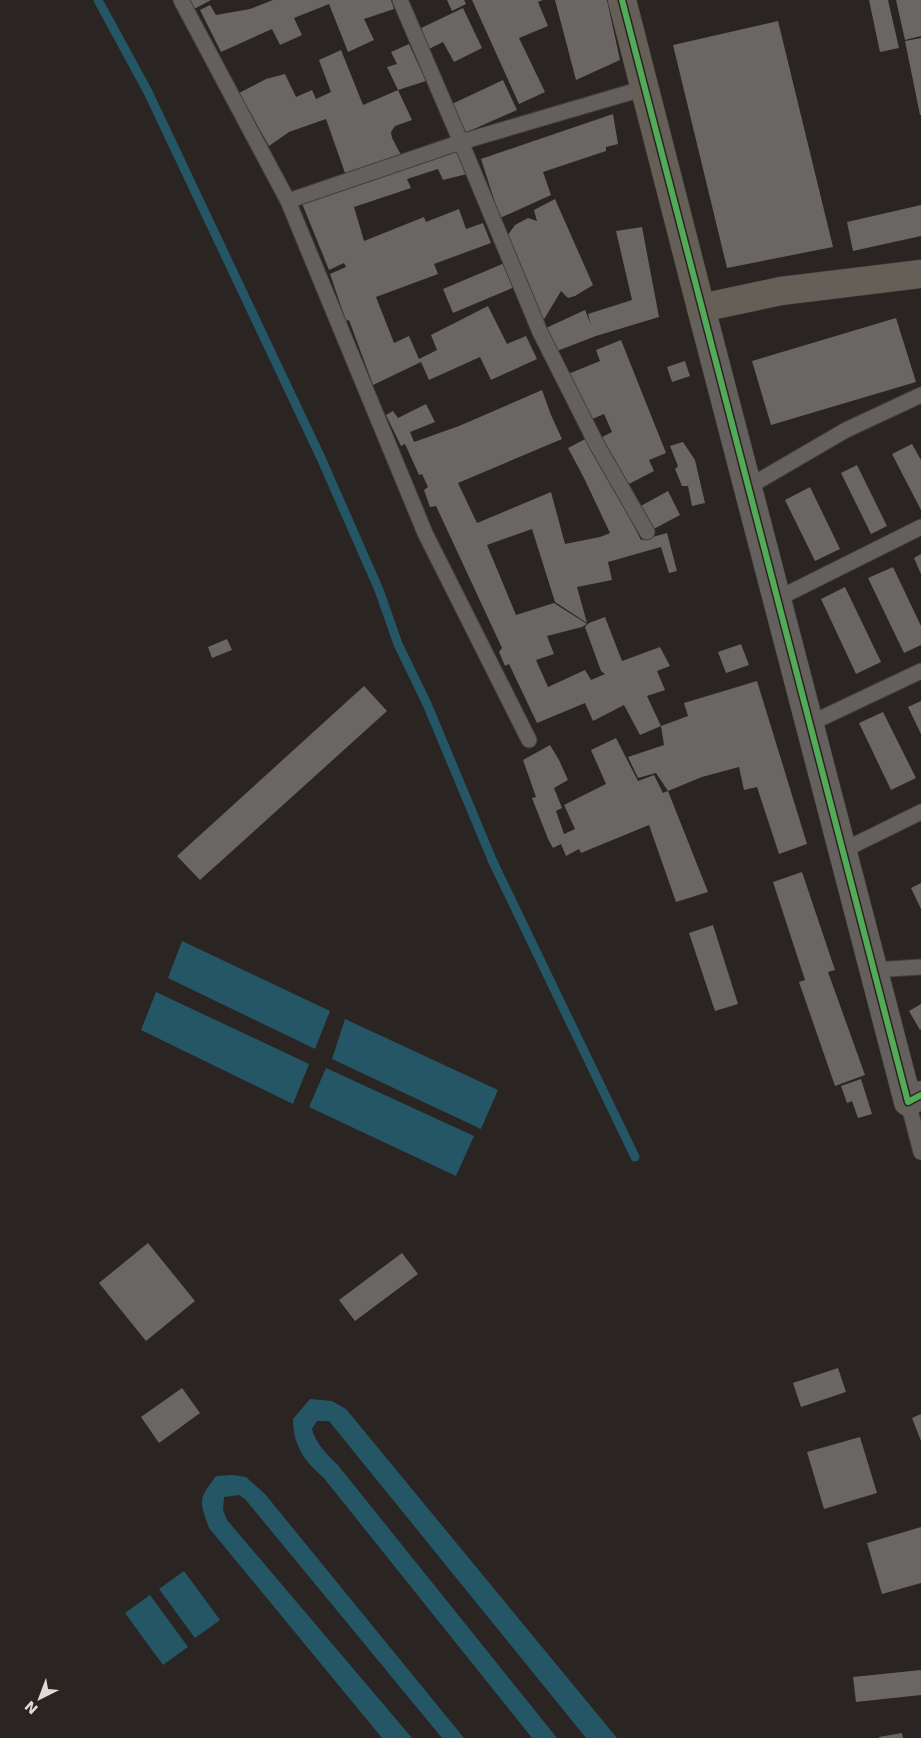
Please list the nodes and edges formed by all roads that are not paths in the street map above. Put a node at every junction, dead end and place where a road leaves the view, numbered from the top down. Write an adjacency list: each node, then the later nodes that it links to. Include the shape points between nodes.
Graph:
1 (181, 0): 6 (lane)
2 (400, 0): 5 (lane)
3 (622, 0): 4 (street)
4 (645, 88): 5 (lane); 8 (street)
5 (461, 142): 6 (lane); 12 (lane, via 540,332 597,445)
6 (288, 201): 16 (lane, via 425,533)
7 (921, 274): 8 (street, via 781,291)
8 (701, 308): 10 (street)
9 (921, 395): 10 (lane, via 846,430)
10 (748, 487): 13 (street)
11 (921, 527): 13 (lane)
12 (646, 532)
13 (777, 599): 15 (street)
14 (921, 671): 15 (lane)
15 (809, 724): 18 (street)
16 (529, 740)
17 (921, 812): 18 (lane)
18 (842, 851): 20 (street)
19 (921, 967): 20 (lane)
20 (873, 970): 21 (street)
21 (914, 1099): 22 (lane)
22 (921, 1152)

